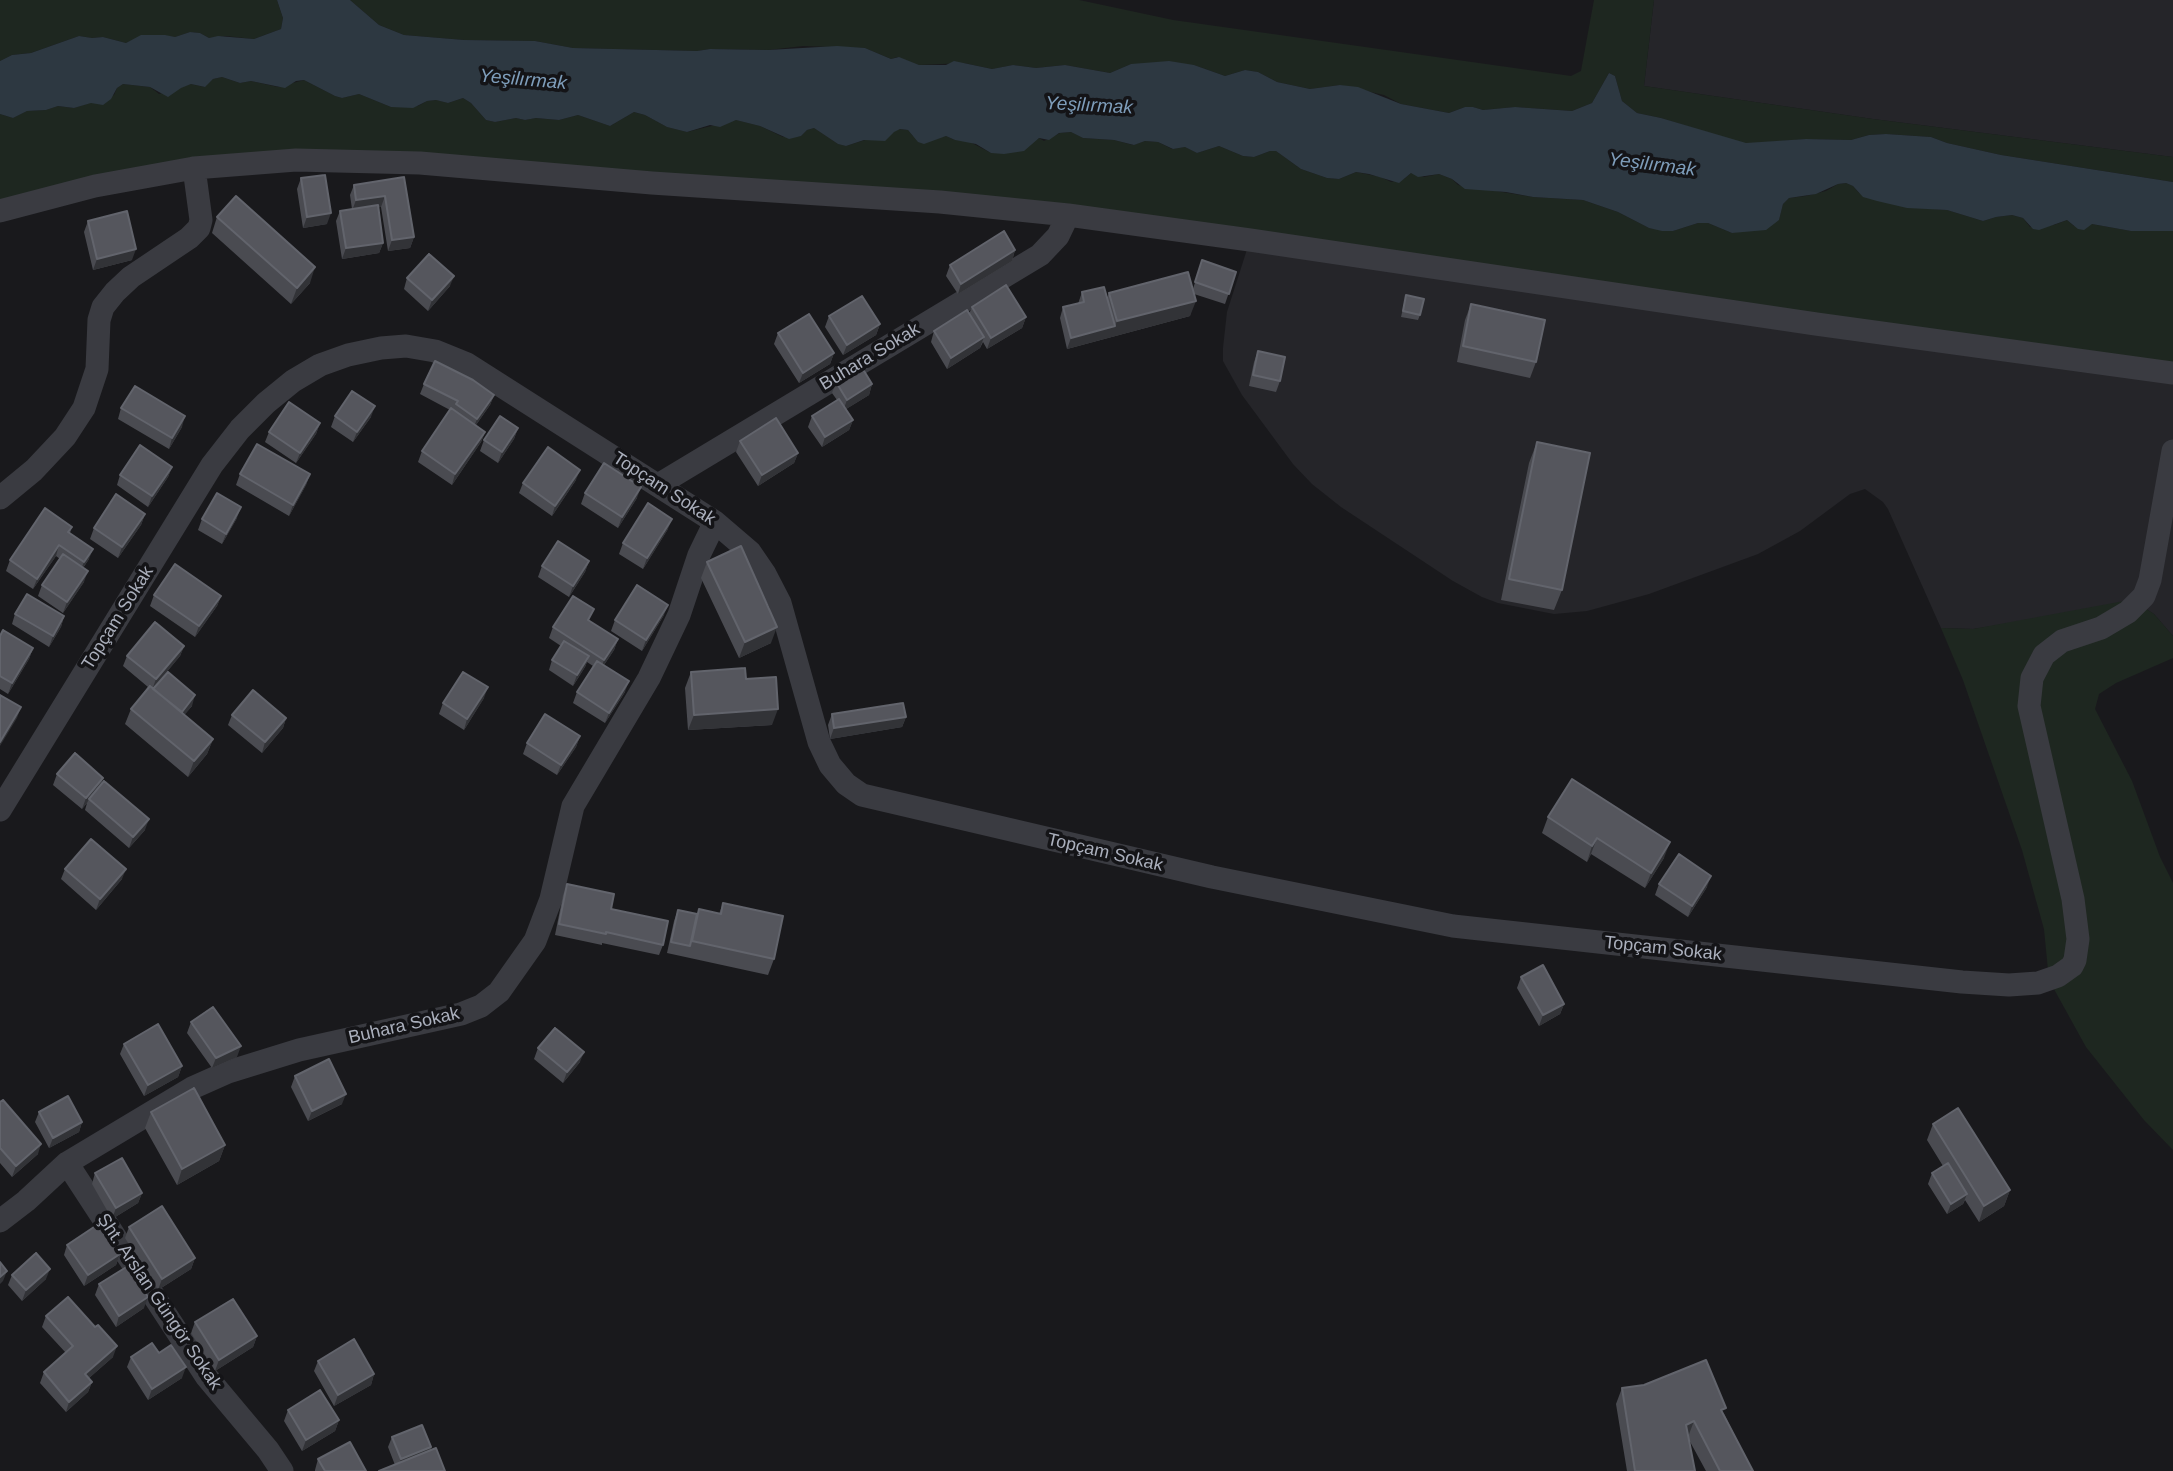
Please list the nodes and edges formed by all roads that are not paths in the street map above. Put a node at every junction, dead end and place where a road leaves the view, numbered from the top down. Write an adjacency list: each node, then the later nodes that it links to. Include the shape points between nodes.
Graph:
1 (194, 168): 2 (street, via 95,186); 3 (street, via 296,160 420,163); 7 (street, via 199,228 114,292 99,320 97,369 83,408 65,437)
2 (0, 211)
3 (1068, 215): 4 (street); 6 (street, Buhara Sokak, via 1058,236 1040,255)
4 (2173, 373)
5 (2173, 451): 8 (street, Topçam Sokak, via 2144,596 2101,628 2062,640 2044,655 2032,678 2029,706 2078,939 2072,966 2049,980 2024,985 1453,926 1212,877 862,795 830,765 819,742 780,603 765,574 750,552)
6 (658, 485): 8 (street, Topçam Sokak); 9 (street, Topçam Sokak, via 467,364 435,351 380,348 320,365 266,404 212,465)
7 (0, 498)
8 (715, 522): 10 (street, Buhara Sokak, via 649,678 573,806 551,899 535,941 499,992 461,1014 299,1050 228,1072 169,1100)
9 (0, 810)
10 (67, 1163): 11 (street, Buhara Sokak); 12 (street, Şht. Arslan Güngör Sokak, via 204,1372)
11 (0, 1221)
12 (282, 1471)

